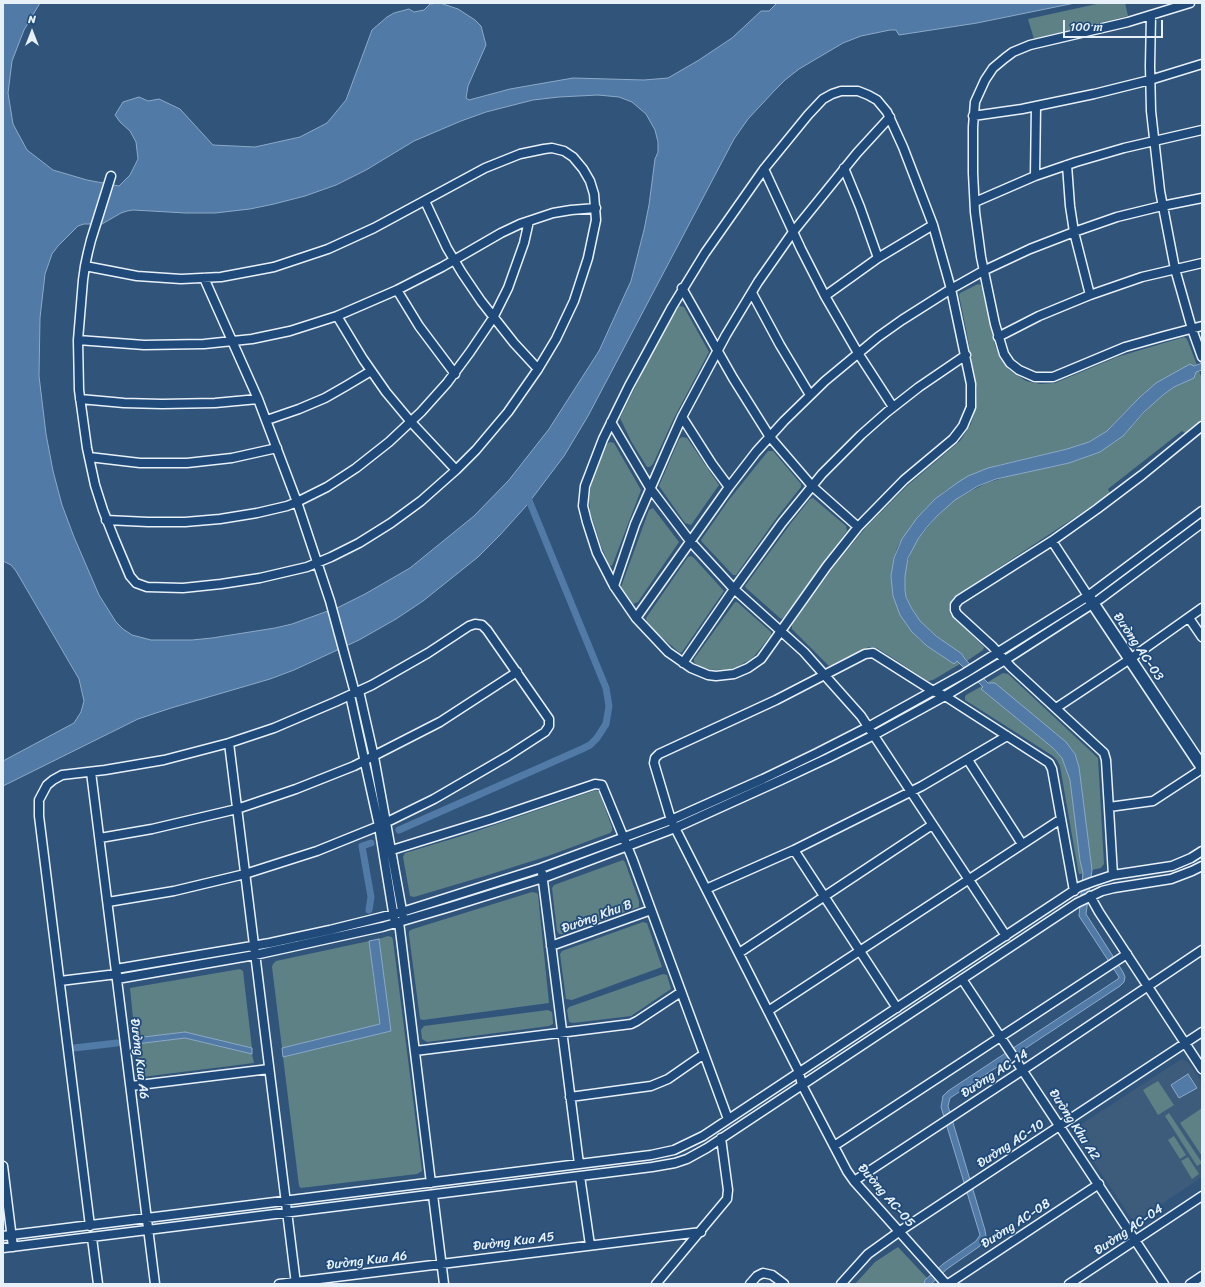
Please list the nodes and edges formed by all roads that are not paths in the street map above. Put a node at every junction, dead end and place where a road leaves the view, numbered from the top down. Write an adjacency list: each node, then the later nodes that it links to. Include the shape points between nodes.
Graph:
1 (1190, 3): 2 (street)
2 (1151, 15): 4 (street); 6 (street, via 1030,45 1014,52 997,65 985,80 977,96)
3 (1202, 64): 4 (street)
4 (1150, 80): 5 (street); 9 (street)
5 (1036, 106): 6 (street); 14 (street)
6 (973, 116): 17 (street, via 972,167)
7 (890, 117): 11 (street); 12 (street, via 882,104 868,94 853,91 832,94 815,106); 21 (street)
8 (1202, 130): 9 (street)
9 (1154, 141): 10 (street); 18 (street)
10 (1067, 165): 14 (street); 23 (street)
11 (844, 168): 22 (street); 24 (street)
12 (764, 169): 22 (street); 31 (street)
13 (111, 176): 27 (street)
14 (1035, 176): 17 (street)
15 (1202, 198): 18 (street)
16 (425, 201): 19 (street, via 497,162 552,148 568,153 583,169 592,186); 25 (street); 30 (street, via 374,228 298,260 255,271)
17 (975, 202): 29 (street)
18 (1162, 206): 23 (street, via 1117,217); 28 (street)
19 (596, 208): 20 (street, via 562,212); 48 (street, via 596,220 582,280 562,326)
20 (529, 221): 25 (street, via 501,233); 38 (street, via 518,264)
21 (933, 225): 24 (street); 32 (street)
22 (793, 232): 34 (street); 36 (street)
23 (1074, 232): 29 (street); 35 (street)
24 (878, 258): 36 (street)
25 (454, 260): 33 (street); 38 (street)
26 (1202, 263): 28 (street)
27 (85, 266): 30 (street, via 153,278); 42 (street)
28 (1174, 269): 35 (street); 40 (street)
29 (983, 271): 32 (street); 41 (street)
30 (204, 278): 43 (street)
31 (682, 288): 44 (street); 58 (street)
32 (952, 289): 45 (street, via 902,320); 46 (street)
33 (397, 290): 37 (street); 50 (street, via 423,332)
34 (752, 293): 44 (street); 51 (street)
35 (1090, 294): 41 (street)
36 (825, 296): 45 (street)
37 (337, 316): 43 (street, via 283,333); 49 (street)
38 (493, 318): 48 (street); 50 (street)
39 (1202, 326): 40 (street)
40 (1192, 329): 41 (street, via 1125,348 1047,378 1029,376 1014,367 1004,354); 47 (street)
41 (998, 336)
42 (78, 340): 43 (street, via 157,345); 52 (street)
43 (234, 342): 53 (street)
44 (717, 351): 55 (street); 60 (street)
45 (858, 353): 51 (street); 54 (street)
46 (966, 355): 54 (street); 71 (street, via 972,399 963,426 953,439 904,480)
47 (1202, 357)
48 (538, 369): 63 (street, via 498,425)
49 (371, 371): 56 (street, via 325,398); 57 (street)
50 (455, 374): 57 (street)
51 (810, 395): 60 (street)
52 (80, 399): 53 (street, via 162,404); 62 (street)
53 (258, 399): 56 (street)
54 (894, 407): 64 (street, via 856,440)
55 (682, 417): 65 (street); 66 (street)
56 (267, 420): 61 (street)
57 (411, 422): 63 (street); 67 (street, via 356,468)
58 (611, 422): 66 (street); 75 (street, via 587,479 583,499 592,539)
59 (1202, 426): 73 (street, via 1142,475)
60 (770, 437): 64 (street); 65 (street)
61 (277, 448): 62 (street, via 232,458 187,463 140,463); 67 (street)
62 (88, 457): 69 (street)
63 (456, 470): 74 (street, via 391,523 359,544)
64 (812, 486): 71 (street); 76 (street)
65 (729, 487): 72 (street)
66 (650, 488): 72 (street); 75 (street)
67 (297, 502): 69 (street, via 258,513 203,521); 74 (street)
68 (1202, 511): 77 (street)
69 (106, 520): 74 (street, via 130,576 136,583 147,587 183,588 240,582)
70 (1202, 523): 77 (street)
71 (858, 527): 81 (street)
72 (690, 541): 76 (street); 79 (street)
73 (1052, 541): 77 (street, Đường AC-03); 83 (street, via 955,604 957,614)
74 (318, 563): 90 (street)
75 (614, 586): 79 (street)
76 (734, 589): 81 (street); 86 (street)
77 (1090, 600): 83 (street); 84 (street, Đường AC-03); 85 (street)
78 (1202, 608): 80 (street)
79 (636, 618): 86 (street, via 656,640)
80 (1189, 618): 82 (street); 84 (street)
81 (782, 630): 86 (street, via 760,659 741,672 708,675); 88 (street)
82 (1202, 638)
83 (998, 653): 85 (street); 89 (street)
84 (1130, 659): 92 (street); 100 (street, Đường AC-03)
85 (1005, 660): 91 (street); 92 (street)
86 (683, 663)
87 (517, 672): 90 (street, via 487,630 482,625 475,624 412,663); 97 (street, via 440,722); 107 (street, via 548,716 547,729 471,778)
88 (825, 675): 89 (street, via 866,654 873,653); 93 (street); 106 (street, Đường AC-05, via 656,755 654,763)
89 (933, 691): 91 (street); 93 (street)
90 (355, 693): 96 (street); 97 (street); 99 (street)
91 (945, 696): 94 (street); 95 (street)
92 (1056, 708): 103 (street, via 1104,753)
93 (868, 727): 94 (street); 106 (street, via 762,780)
94 (874, 735): 102 (street); 110 (street)
95 (1007, 736): 98 (street); 105 (street, via 1050,764)
96 (229, 743): 101 (street, via 164,760); 104 (street)
97 (374, 757): 99 (street); 107 (street)
98 (968, 760): 102 (street); 113 (street)
99 (365, 761): 104 (street); 109 (street)
100 (1202, 768): 103 (street, via 1153,800)
101 (91, 772): 111 (street, Đường Kua A6); 143 (street, via 57,777 44,788 39,802)
102 (911, 791): 108 (street); 116 (street)
103 (1109, 807): 121 (street)
104 (237, 809): 111 (street, via 168,826); 120 (street)
105 (1061, 819): 113 (street); 125 (street)
106 (671, 820): 110 (street, Đường AC-05); 112 (street)
107 (387, 822): 109 (street); 115 (street)
108 (932, 825): 123 (street); 127 (street)
109 (379, 826): 120 (street, via 317,851); 131 (street)
110 (675, 828): 114 (street); 124 (street, Đường AC-05)
111 (100, 838): 128 (street, Đường Kua A6)
112 (623, 838): 114 (street); 115 (street, via 603,787 597,783); 119 (street)
113 (1022, 844): 123 (street)
114 (626, 847): 122 (street); 129 (street)
115 (392, 850): 130 (street)
116 (794, 850): 124 (street); 127 (street)
117 (1202, 851): 121 (street, via 1172,866)
118 (1202, 866): 126 (street, via 1171,879 1114,888)
119 (541, 868): 122 (street); 130 (street)
120 (245, 874): 128 (street, via 174,891); 134 (street)
121 (1113, 876): 125 (street)
122 (543, 878): 132 (street); 135 (street)
123 (969, 879): 133 (street); 137 (street)
124 (706, 888): 138 (street, Đường AC-05)
125 (1076, 889): 133 (street)
126 (1090, 896): 139 (street); 142 (street)
127 (824, 897): 137 (street); 138 (street)
128 (108, 902): 141 (street, Đường Kua A6)
129 (651, 910): 135 (street, Đường Khu B); 145 (street, Đường Khu B)
130 (402, 912): 131 (street); 132 (street)
131 (393, 914): 132 (street); 134 (street)
132 (399, 922): 140 (street); 152 (street)
133 (1006, 936): 146 (street)
134 (254, 946): 140 (street); 141 (street)
135 (551, 946): 148 (street, Đường Khu B)
136 (1202, 950): 144 (street, Đường AC-14)
137 (860, 951): 146 (street); 147 (street)
138 (739, 953): 147 (street, Đường AC-05)
139 (1127, 954): 144 (street); 150 (street)
140 (255, 956): 141 (street); 154 (street)
141 (117, 974): 143 (street); 159 (street, Đường Kua A6)
142 (962, 979): 150 (street, Đường Khu A2); 158 (street)
143 (60, 981): 176 (street)
144 (1148, 986): 151 (street); 156 (street, Đường AC-14)
145 (681, 992): 148 (street, via 634,1022); 153 (street, Đường Khu B)
146 (897, 1008): 157 (street)
147 (768, 1011): 157 (street, Đường AC-05)
148 (562, 1032): 152 (street); 160 (street, Đường Khu B)
149 (1202, 1032): 151 (street, Đường AC-10)
150 (1001, 1037): 156 (street, Đường Khu A2); 164 (street)
151 (1185, 1044): 155 (street); 162 (street, Đường AC-10)
152 (415, 1051): 169 (street)
153 (704, 1054): 160 (street, via 668,1079 651,1086); 161 (street, Đường Khu B)
154 (269, 1069): 159 (street); 173 (street)
155 (1202, 1069)
156 (1023, 1070): 162 (street, Đường Khu A2); 168 (street, Đường AC-14)
157 (799, 1072): 158 (street, Đường AC-05); 161 (street)
158 (802, 1085): 163 (street); 164 (street, Đường AC-05)
159 (131, 1086): 175 (street, Đường Kua A6)
160 (570, 1097): 165 (street, Đường Khu B)
161 (728, 1119): 165 (street, via 693,1142 674,1150)
162 (1060, 1126): 170 (street, Đường Khu A2); 178 (street, Đường AC-10)
163 (721, 1138): 167 (street, via 698,1153 675,1163); 179 (street, via 727,1199)
164 (834, 1146): 168 (street, Đường AC-05)
165 (579, 1164): 169 (street)
166 (3, 1166): 180 (street)
167 (580, 1176): 171 (street); 184 (street)
168 (854, 1181): 178 (street, Đường AC-05)
169 (431, 1183): 173 (street)
170 (1098, 1184): 183 (street, Đường Khu A2); 189 (street, Đường AC-08)
171 (433, 1195): 174 (street); 187 (street)
172 (1202, 1196): 183 (street, Đường AC-04)
173 (286, 1201): 174 (street); 175 (street)
174 (287, 1213): 177 (street); 190 (street)
175 (147, 1219): 176 (street); 177 (street, Đường Kua A6)
176 (90, 1226): 180 (street)
177 (149, 1231): 182 (street); 192 (street, Đường Kua A6)
178 (900, 1231): 189 (street, Đường AC-05); 198 (street, Đường AC-10, via 868,1254)
179 (701, 1232): 184 (street, Đường Kua A5); 195 (street)
180 (12, 1235): 181 (street); 185 (street)
181 (3, 1236)
182 (92, 1238): 185 (street); 191 (street)
183 (1135, 1240): 199 (street, Đường AC-04); 200 (street, Đường Khu A2)
184 (590, 1245): 187 (street, Đường Kua A5)
185 (13, 1247): 186 (street)
186 (3, 1248)
187 (441, 1264): 190 (street, Đường Kua A6); 194 (street)
188 (1202, 1276): 201 (street)
189 (945, 1282)
190 (296, 1283): 193 (street, Đường Kua A6)
191 (98, 1284)
192 (155, 1284)
193 (279, 1284)
194 (444, 1284)
195 (656, 1284)
196 (750, 1284): 197 (street, via 763,1273 772,1275)
197 (784, 1284)
198 (841, 1284)
199 (1069, 1284)
200 (1164, 1284)
201 (1190, 1284)

